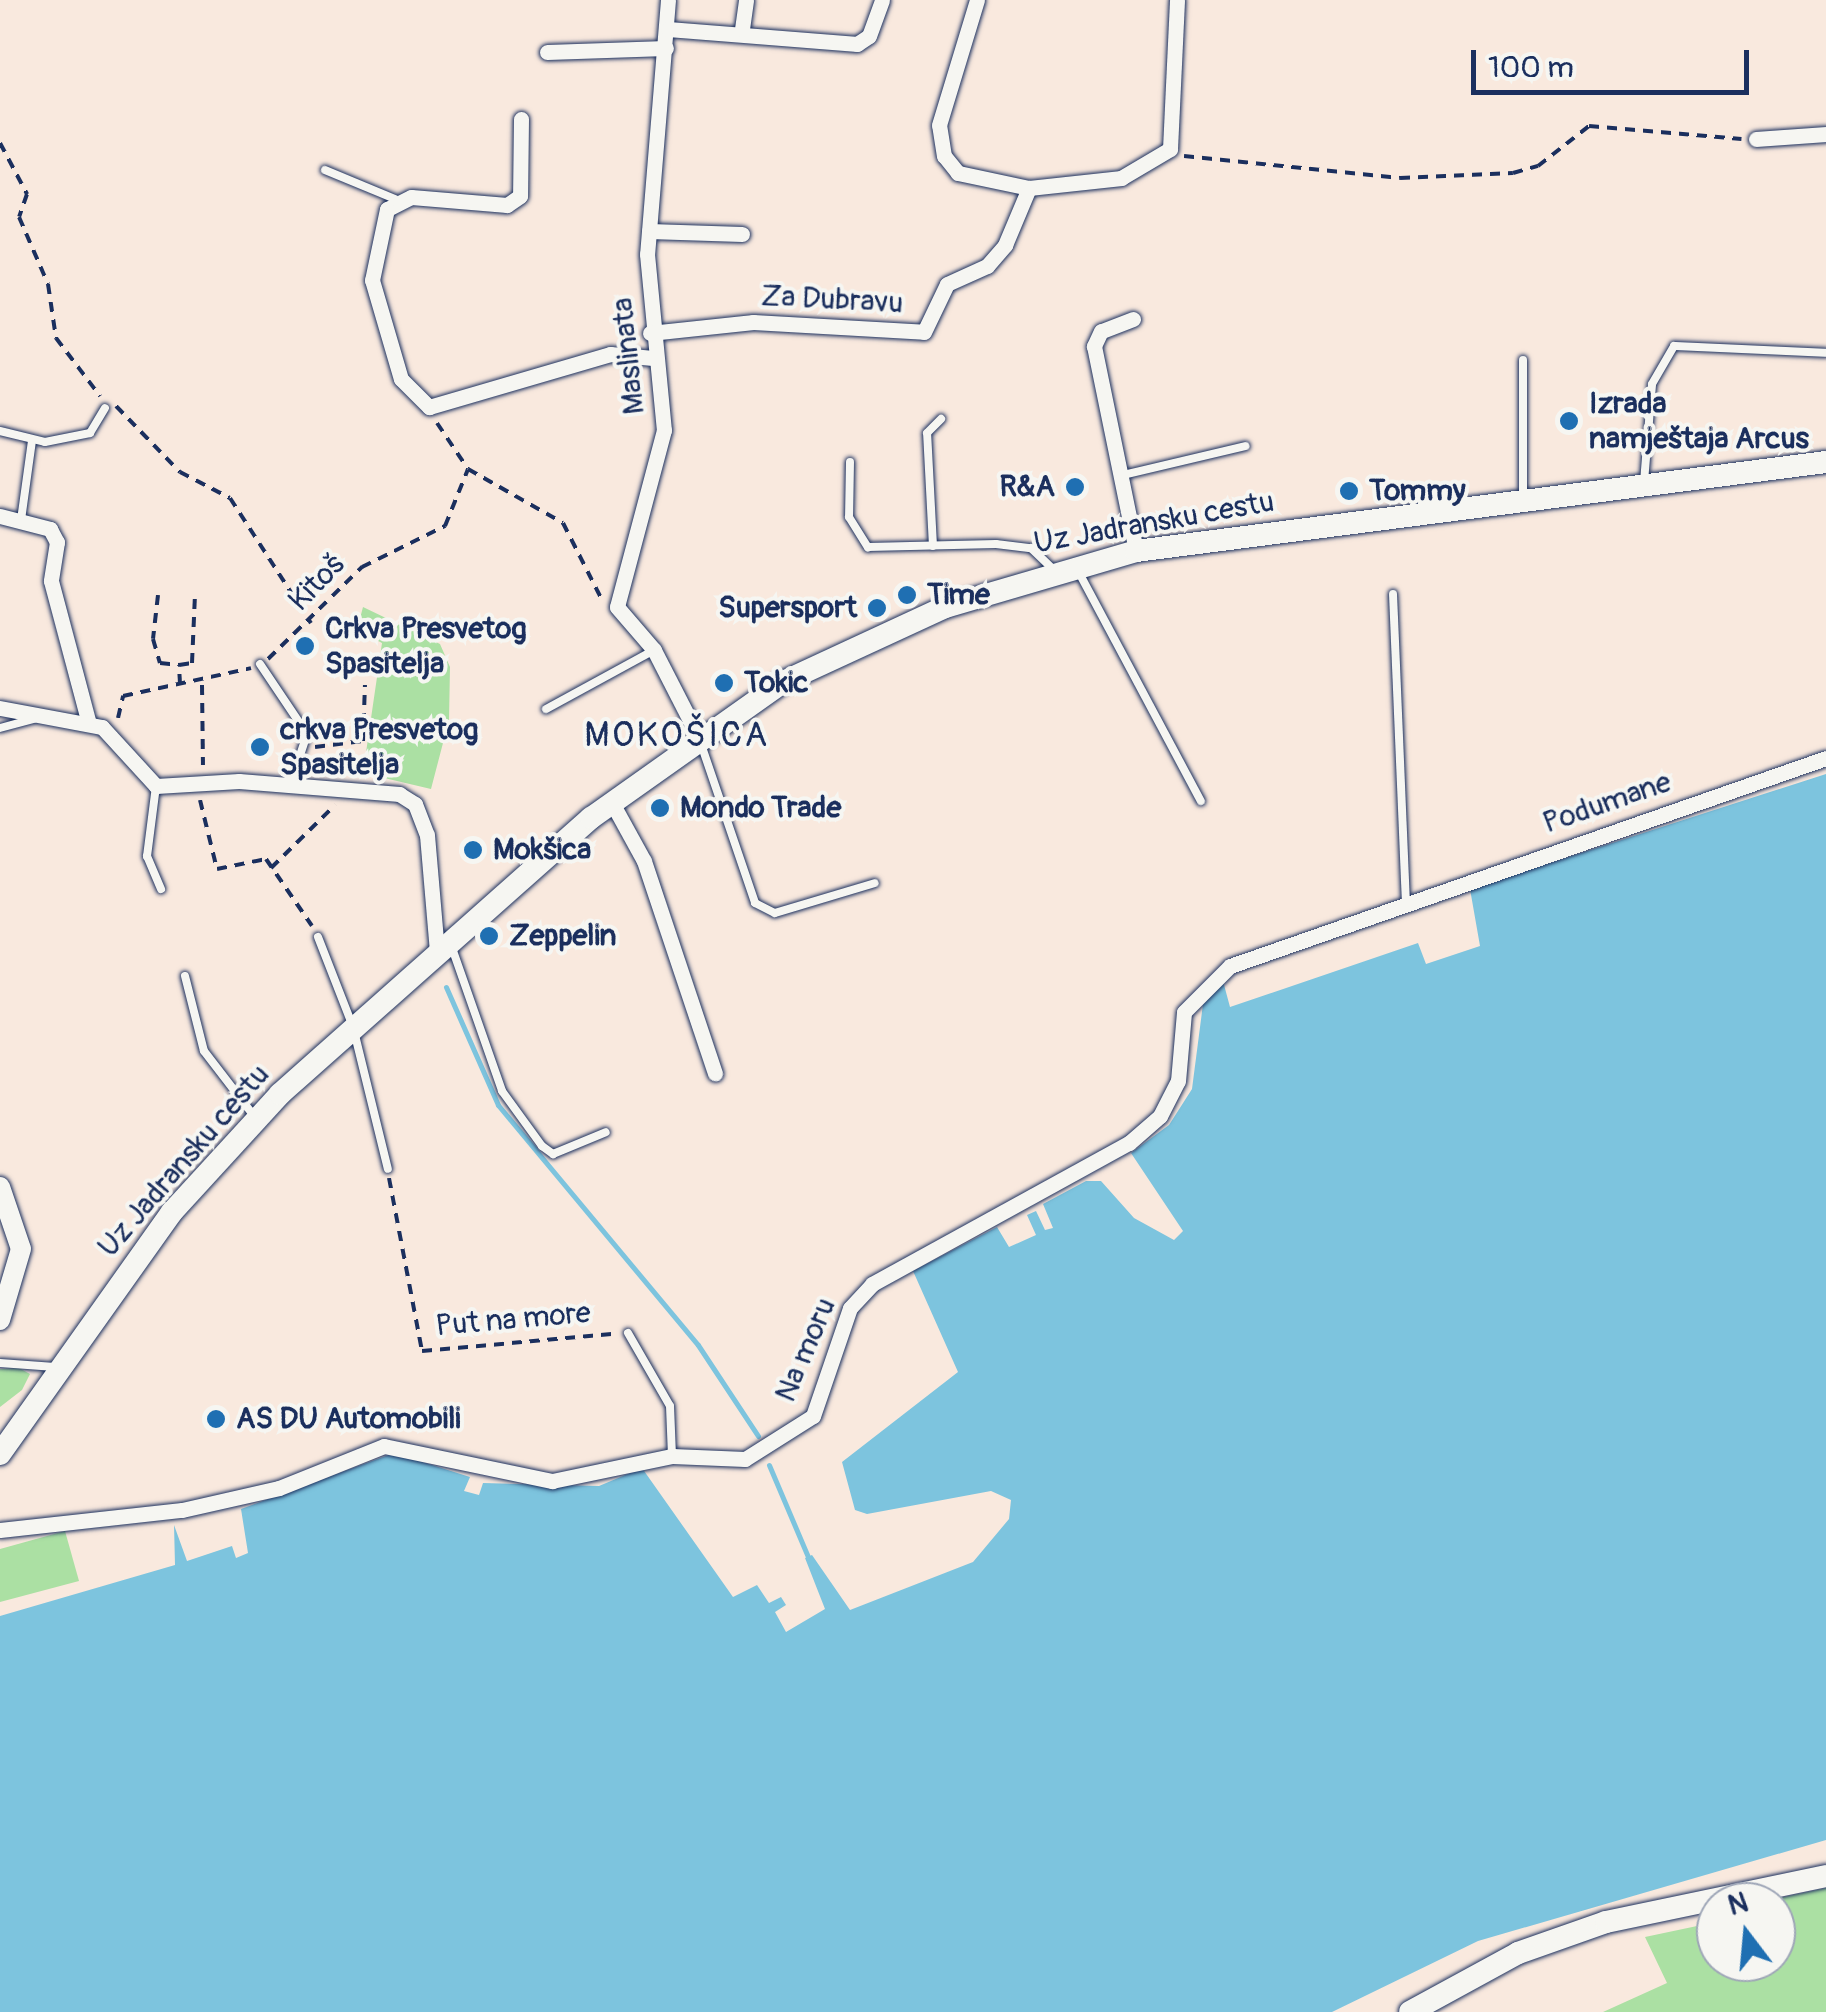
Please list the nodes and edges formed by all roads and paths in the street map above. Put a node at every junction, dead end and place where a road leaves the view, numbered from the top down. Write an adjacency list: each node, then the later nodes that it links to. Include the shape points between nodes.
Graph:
1 (668, 0): 6 (street, Maslinata)
2 (746, 0): 7 (street)
3 (882, 0): 7 (street, via 870,36 856,44)
4 (976, 0): 16 (street, via 939,126 944,156 958,173)
5 (1177, 0): 14 (street, via 1176,110)
6 (668, 29): 7 (street); 8 (street, Maslinata)
7 (742, 29)
8 (666, 48): 9 (street); 18 (street, Maslinata)
9 (547, 52)
10 (521, 120): 17 (street, via 520,196 507,205)
11 (1826, 134): 12 (street)
12 (1756, 139): 14 (path, via 1589,126 1538,166 1513,173 1400,178)
13 (0, 143): 46 (path, via 27,194 18,217 48,284 56,338 96,394 132,416 180,472 230,498)
14 (1160, 158): 16 (street, via 1121,178)
15 (325, 170): 17 (lane)
16 (1029, 188): 21 (street, Za Dubravu, via 1006,246 987,266 947,284 924,332 753,322)
17 (395, 199): 25 (street, via 372,280 384,344 412,396)
18 (649, 231): 19 (street); 21 (street, Maslinata)
19 (742, 234)
20 (1133, 319): 34 (street, via 1101,330 1094,346)
21 (650, 332): 23 (street, Maslinata)
22 (1826, 354): 35 (lane, via 1674,346 1652,384)
23 (653, 358): 25 (street, via 610,354); 45 (street, Maslinata, via 664,430)
24 (1523, 360): 36 (lane)
25 (429, 406): 33 (path)
26 (105, 408): 29 (lane, via 90,432)
27 (941, 419): 39 (lane, via 926,434)
28 (0, 432): 29 (lane)
29 (32, 441): 38 (lane)
30 (1246, 446): 34 (lane)
31 (850, 462): 39 (lane, via 856,540)
32 (1826, 462): 35 (main road, Uz Jadransku cestu)
33 (468, 468): 45 (path, via 563,522 591,586); 46 (path, Kitoš, via 445,526 362,567)
34 (1117, 476): 40 (street)
35 (1644, 482): 36 (main road, Uz Jadransku cestu)
36 (1523, 498): 40 (main road, Uz Jadransku cestu)
37 (0, 516): 38 (street)
38 (21, 520): 56 (street, via 50,530 56,542 51,582)
39 (933, 546): 41 (lane, via 1031,548)
40 (1136, 552): 41 (main road, Uz Jadransku cestu)
41 (1064, 568): 58 (main road, Uz Jadransku cestu, via 840,652); 66 (lane)
42 (1393, 594): 70 (lane)
43 (195, 595): 49 (path, via 192,664)
44 (158, 596): 49 (path, via 153,639 160,664)
45 (617, 607): 47 (street)
46 (311, 623): 48 (path, Kitoš)
47 (654, 650): 54 (lane); 58 (street)
48 (260, 664): 51 (path, Kitoš); 59 (lane, via 304,720)
49 (179, 665): 50 (path)
50 (180, 684): 51 (path); 56 (path, via 123,696 125,717)
51 (202, 685): 61 (path)
52 (366, 685): 59 (path, via 363,741)
53 (0, 708): 55 (street)
54 (546, 709)
55 (48, 715): 56 (street); 57 (lane)
56 (95, 724): 62 (street)
57 (0, 728)
58 (698, 736): 65 (main road, Uz Jadransku cestu); 68 (lane, via 754,903 775,913)
59 (306, 748): 63 (lane)
60 (1826, 758): 70 (street, Podumane)
61 (201, 784): 62 (street); 63 (street); 67 (path, via 209,860 217,869 266,860)
62 (156, 786): 69 (lane, via 147,856)
63 (288, 790): 64 (street)
64 (348, 792): 67 (path); 72 (street, via 399,794 416,804 428,834)
65 (611, 801): 72 (main road, Uz Jadransku cestu); 75 (street, via 644,862)
66 (1201, 801)
67 (271, 868): 71 (path)
68 (875, 883)
69 (162, 889)
70 (1406, 902): 85 (street, Na moru, via 1203,984 1184,1012 1178,1082 1160,1116 1129,1142 872,1284 850,1308 813,1416 778,1444 728,1462)
71 (318, 937): 74 (lane)
72 (444, 946): 74 (main road, Uz Jadransku cestu); 77 (lane, via 502,1091 542,1146 552,1154)
73 (185, 976): 76 (lane, via 204,1051)
74 (352, 1027): 76 (main road, Uz Jadransku cestu); 78 (lane)
75 (715, 1073)
76 (256, 1120): 83 (main road, Uz Jadransku cestu, via 172,1212)
77 (606, 1132)
78 (388, 1169): 81 (path, Put na more, via 422,1350)
79 (0, 1187): 80 (street, via 20,1250)
80 (0, 1320)
81 (628, 1333): 85 (lane, Put na more, via 670,1406)
82 (0, 1363): 83 (lane)
83 (54, 1366): 84 (main road, Uz Jadransku cestu)
84 (3, 1443)
85 (672, 1456): 86 (street, Na moru, via 552,1481 384,1446 278,1488 182,1510)
86 (0, 1530)
87 (1826, 1876): 88 (main road, via 1606,1922 1518,1953)
88 (1410, 2012)

